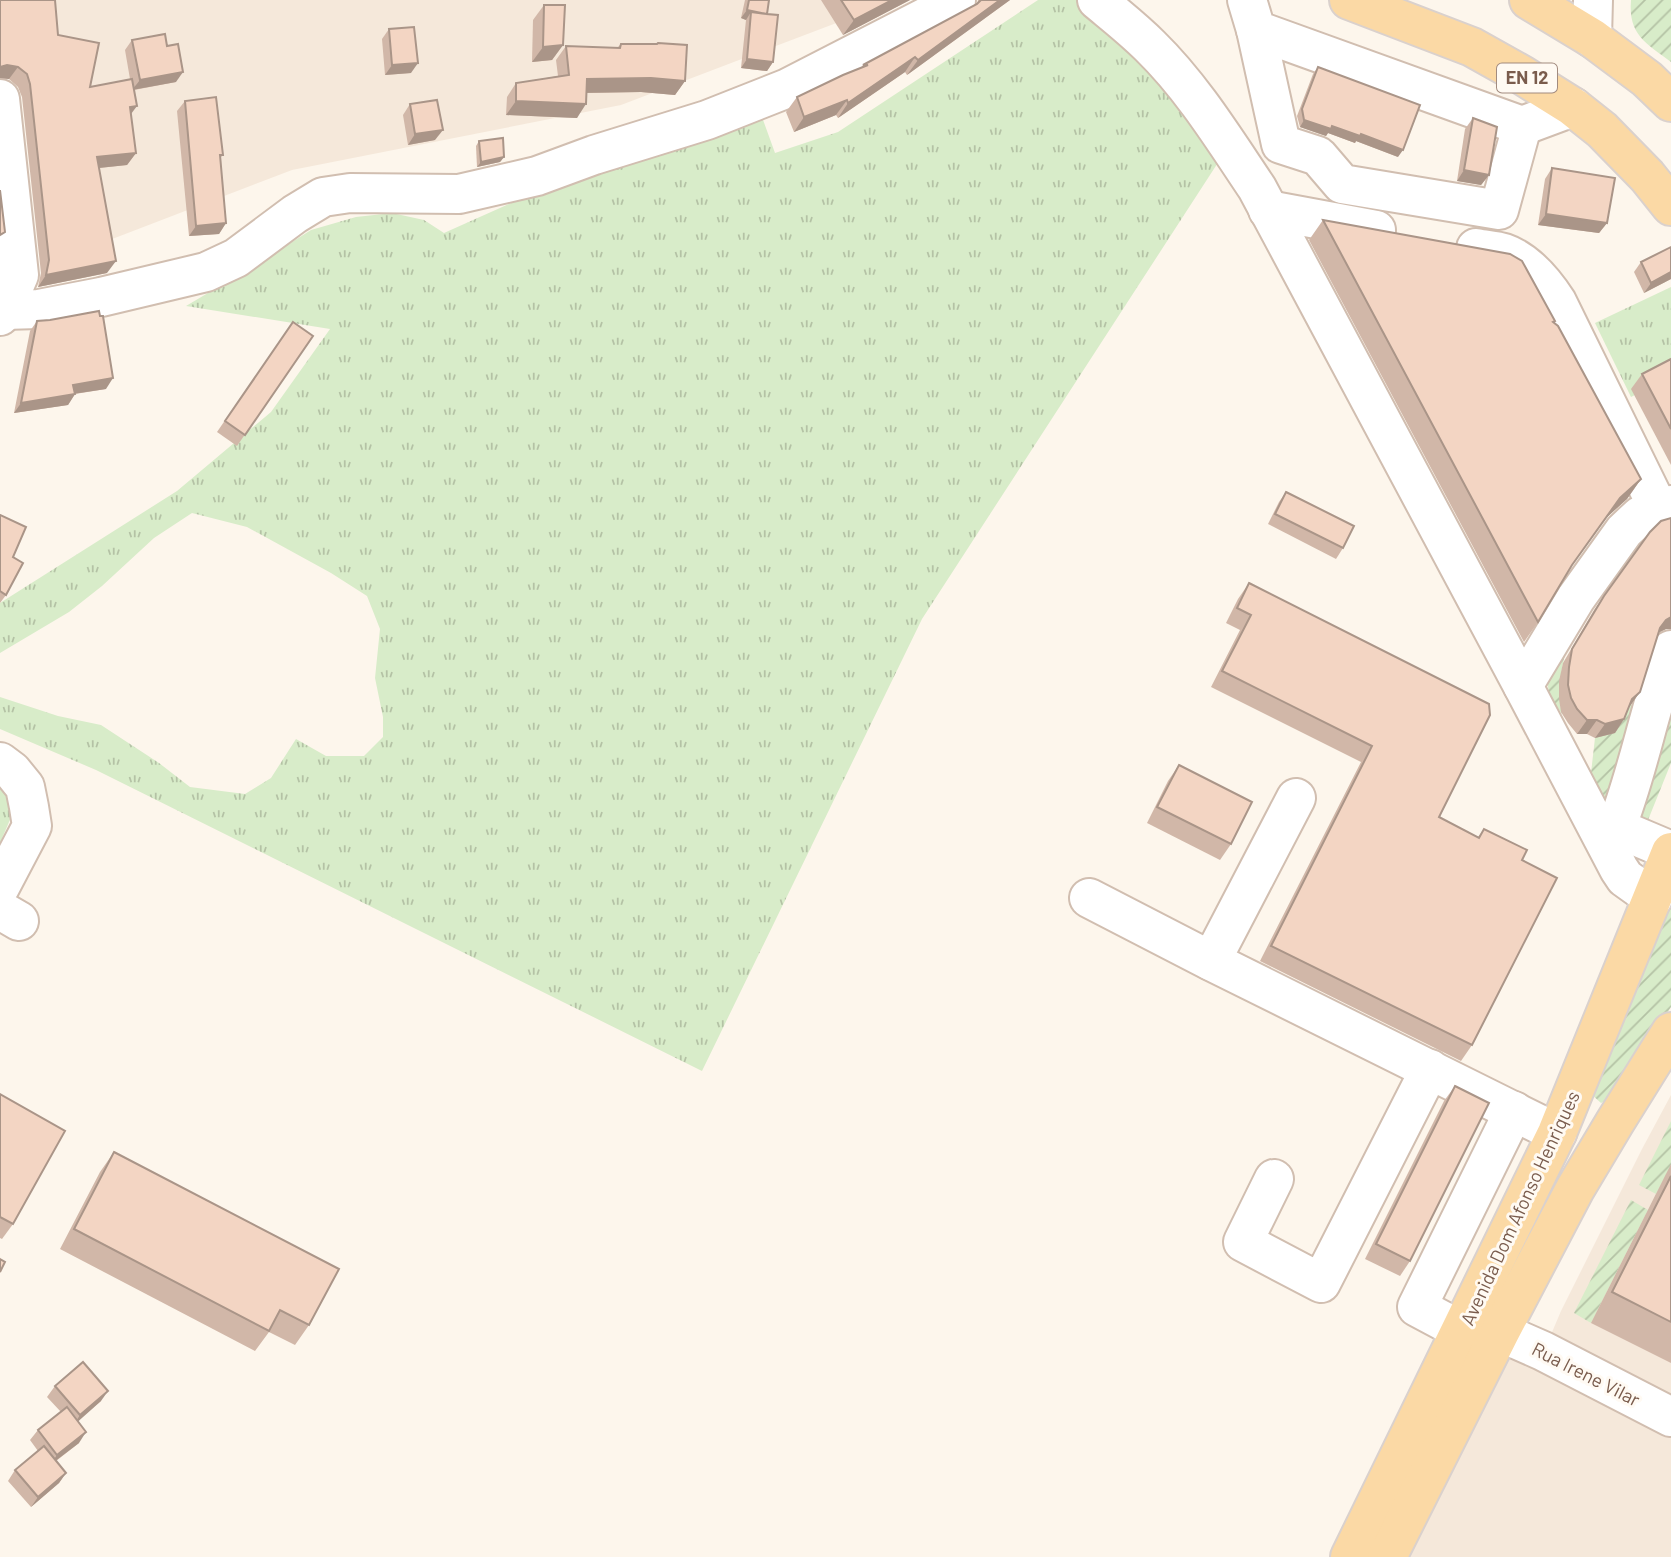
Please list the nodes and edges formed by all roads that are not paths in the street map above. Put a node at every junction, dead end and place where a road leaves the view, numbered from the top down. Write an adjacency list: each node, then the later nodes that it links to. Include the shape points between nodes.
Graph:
1 (956, 0): 14 (street, via 788,88 537,176 459,194 323,197 236,258 206,272 101,297)
2 (1097, 0): 13 (street, via 1175,73)
3 (1349, 0): 10 (main road, EN 12, via 1472,47)
4 (1529, 0): 7 (main road)
5 (1593, 0): 7 (street)
6 (1251, 15): 11 (street); 11 (street, via 1281,144 1318,156 1342,184 1499,210)
7 (1592, 38): 8 (main road)
8 (1663, 86)
9 (0, 99): 14 (street, via 19,275)
10 (1573, 107): 11 (street); 12 (main road, EN 12, via 1611,139)
11 (1522, 126)
12 (1671, 206)
13 (1268, 210): 15 (street, via 1504,253 1532,271 1557,302); 17 (street)
14 (2, 313)
15 (1665, 506): 17 (street, via 1640,516 1624,531 1576,598)
16 (1671, 650): 21 (street, via 1631,789)
17 (1523, 686): 21 (street)
18 (0, 762): 22 (street, via 24,787)
19 (51, 789): 22 (street)
20 (1296, 798): 27 (street)
21 (1604, 822): 23 (street); 26 (street, via 1619,869)
22 (32, 827): 24 (street)
23 (1671, 852): 26 (main road, Avenida Dom Afonso Henriques)
24 (0, 887)
25 (1089, 898): 27 (street)
26 (1653, 898): 31 (main road, Avenida Dom Afonso Henriques)
27 (1211, 961): 29 (street)
28 (1671, 1032): 32 (main road, Avenida Dom Afonso Henriques)
29 (1430, 1069): 30 (street); 34 (street, via 1321,1283 1243,1242)
30 (1514, 1111): 31 (street); 36 (street, via 1417,1307)
31 (1565, 1116): 32 (main road); 33 (main road, Avenida Dom Afonso Henriques)
32 (1615, 1122): 35 (main road, Avenida Dom Afonso Henriques)
33 (1539, 1172): 35 (main road); 36 (main road, Avenida Dom Afonso Henriques)
34 (1275, 1179)
35 (1575, 1189): 37 (main road, Avenida Dom Afonso Henriques)
36 (1462, 1331): 39 (main road, Avenida Dom Afonso Henriques)
37 (1500, 1332): 38 (street, Rua Irene Vilar); 40 (main road, Avenida Dom Afonso Henriques)
38 (1671, 1417)
39 (1350, 1557)
40 (1387, 1557)

